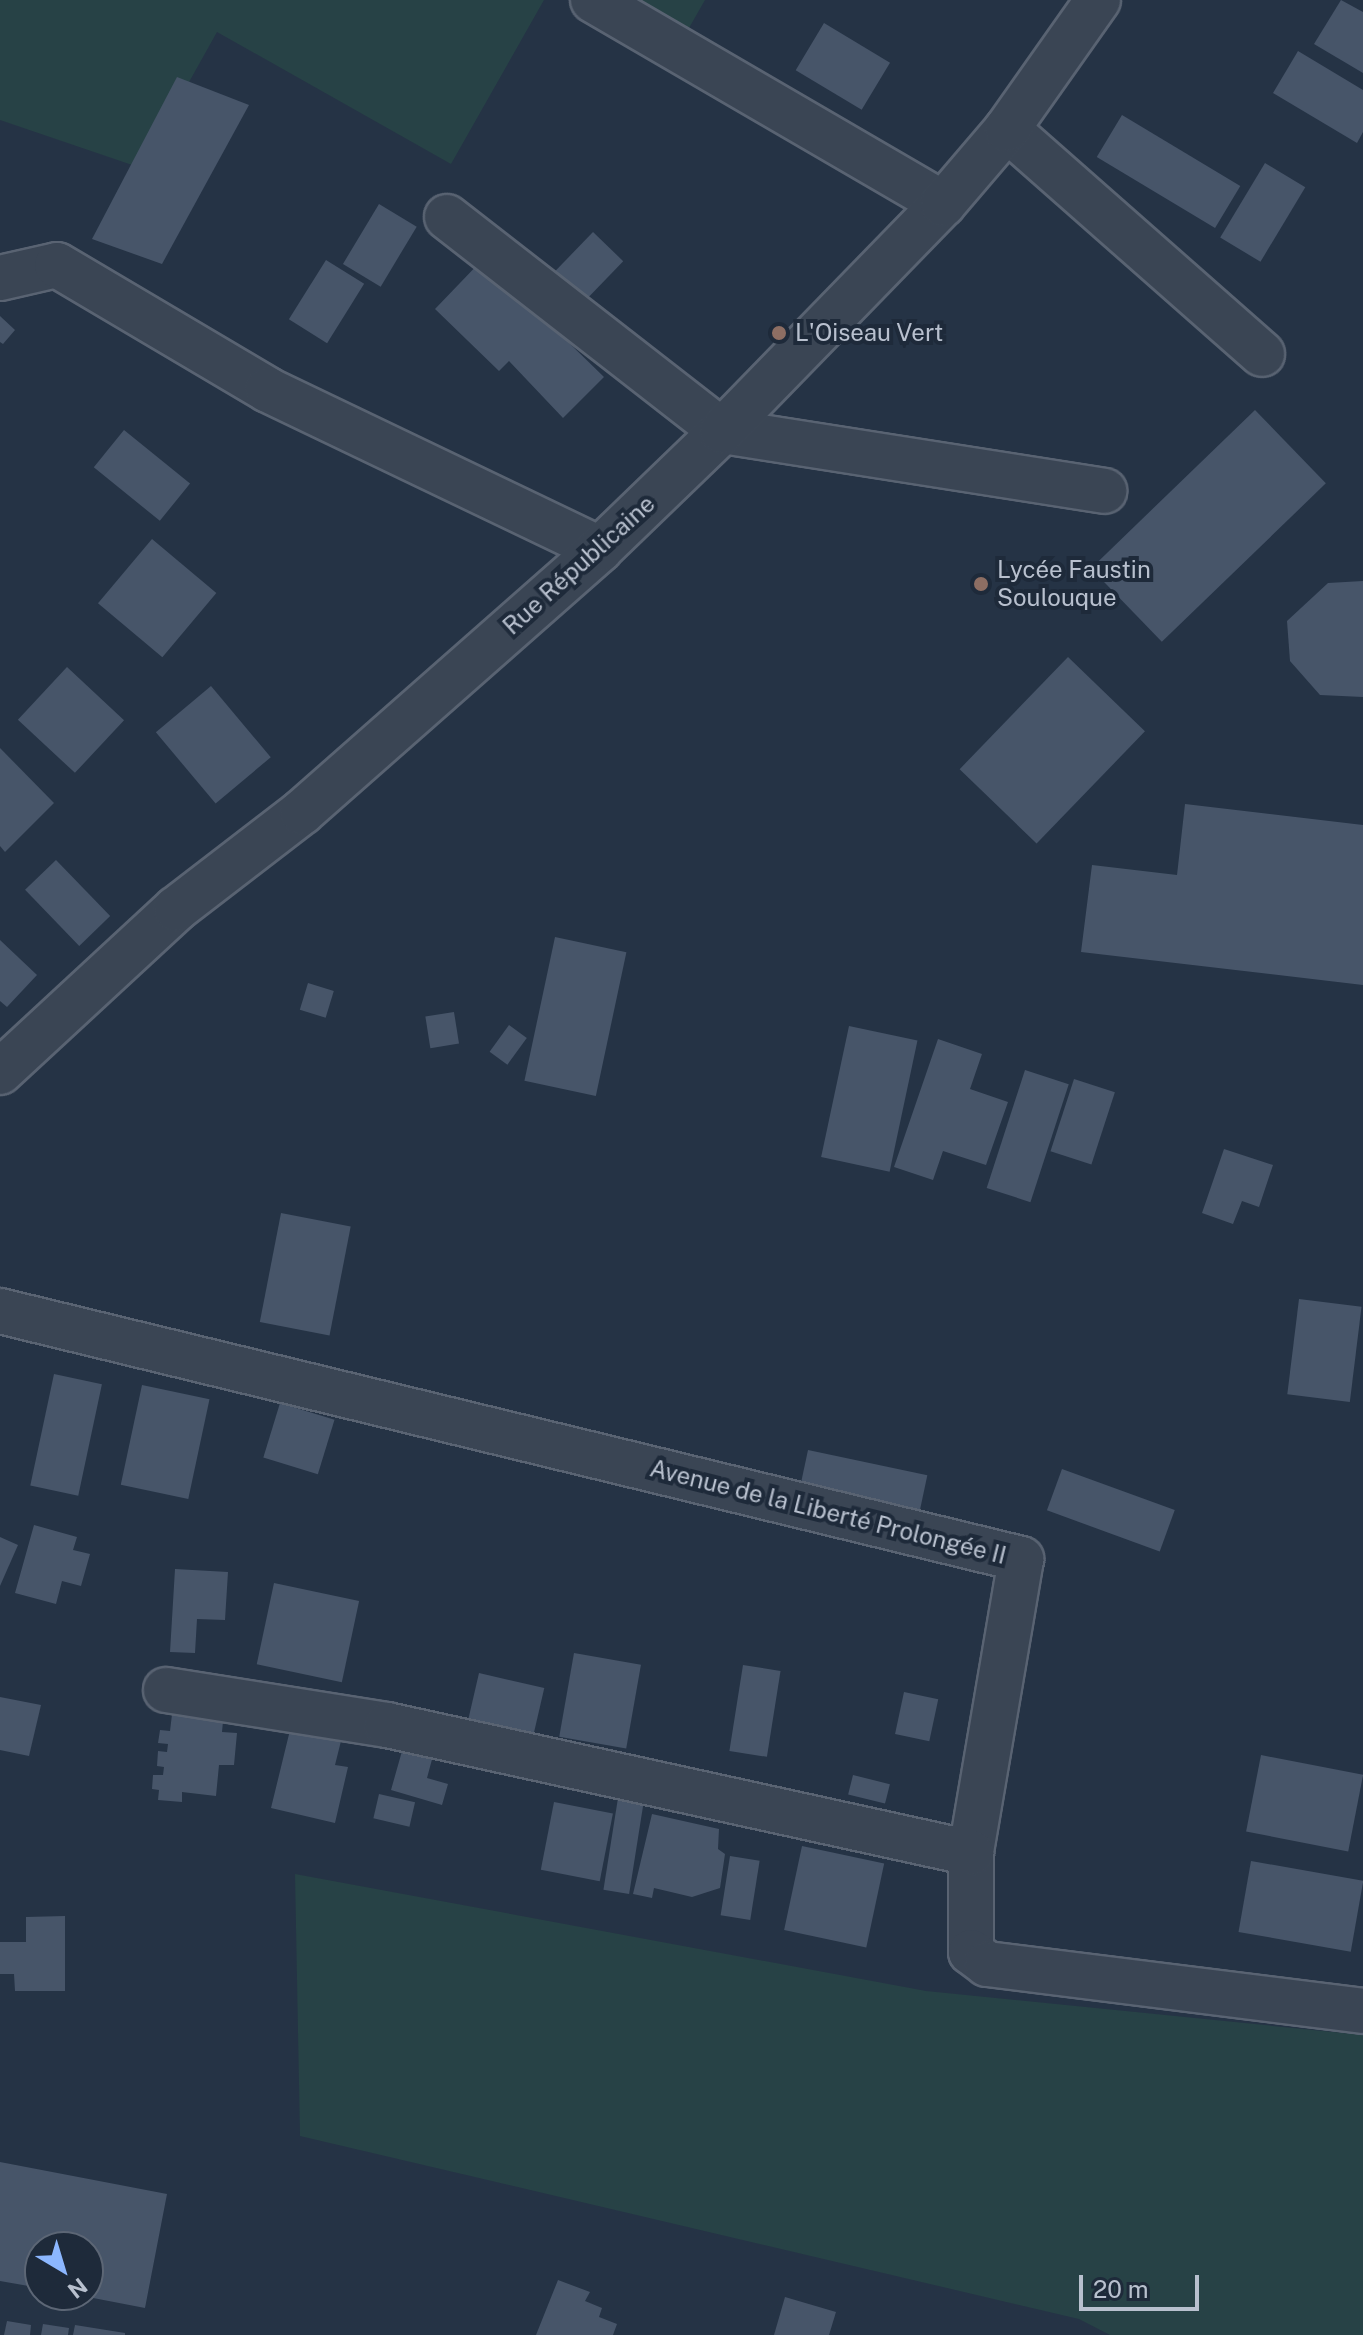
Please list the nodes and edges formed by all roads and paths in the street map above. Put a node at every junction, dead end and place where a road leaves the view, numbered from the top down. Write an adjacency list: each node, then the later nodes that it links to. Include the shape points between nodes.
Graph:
1 (593, 0): 4 (street)
2 (1098, 0): 3 (street, Rue Républicaine)
3 (1007, 129): 4 (street, Rue Républicaine); 7 (street)
4 (943, 204): 8 (street, Rue Républicaine)
5 (447, 217): 8 (street)
6 (0, 278): 10 (street, via 57,265 268,390)
7 (1262, 354)
8 (722, 431): 9 (street); 10 (street, Rue Républicaine)
9 (1104, 491)
10 (600, 549): 11 (street, Rue Républicaine, via 302,812 176,909)
11 (0, 1072)
12 (0, 1311): 14 (street, Avenue de la Liberté Prolongée II, via 1021,1559)
13 (166, 1690): 14 (street, via 387,1725)
14 (971, 1853): 15 (street, Avenue de la Liberté Prolongée II, via 967,1934 971,1952 987,1964)
15 (1363, 2011)

